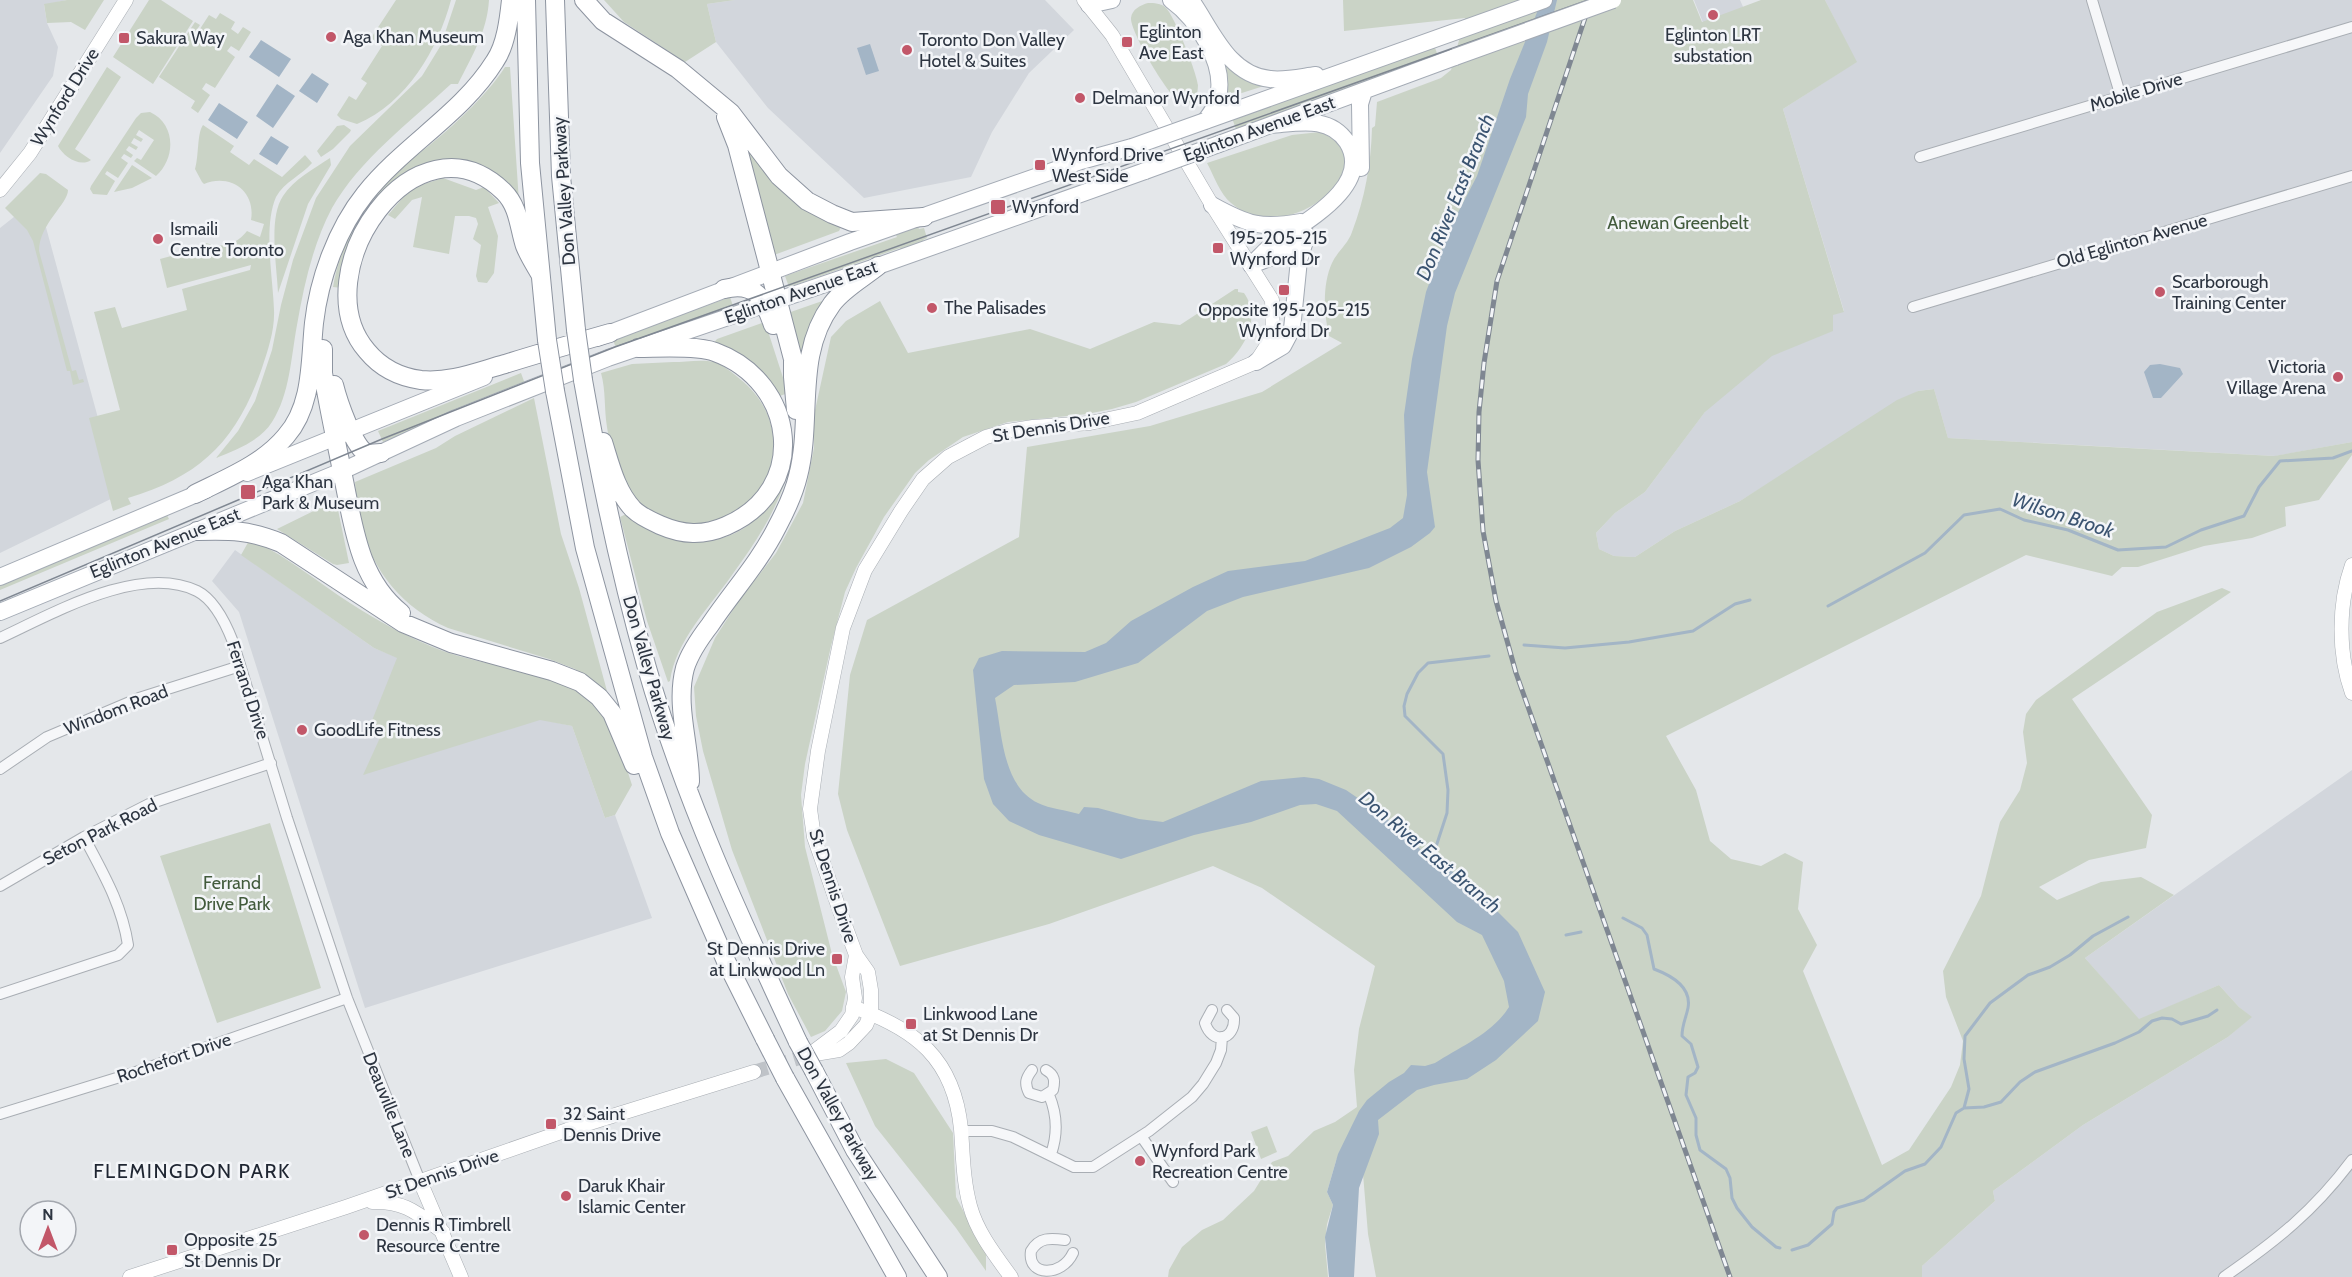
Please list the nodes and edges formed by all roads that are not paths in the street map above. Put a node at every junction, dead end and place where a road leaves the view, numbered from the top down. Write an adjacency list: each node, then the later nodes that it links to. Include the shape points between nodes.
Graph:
1 (126, 0): 22 (street, Wynford Drive, via 30,153)
2 (510, 0): 26 (highway, via 496,60 464,101 381,175 350,217)
3 (526, 0): 30 (highway, Don Valley Parkway, via 530,163)
4 (555, 0): 37 (highway, Don Valley Parkway, bridge, via 561,176)
5 (584, 0): 15 (highway, via 603,21)
6 (1112, 0): 12 (main road)
7 (1171, 0): 18 (main road, via 1182,9 1213,56 1218,73 1219,95)
8 (1191, 0): 14 (main road, via 1227,56 1245,71 1272,80)
9 (1544, 0): 14 (main road, Eglinton Avenue East)
10 (1613, 0): 16 (main road, Eglinton Avenue East, bridge)
11 (2092, 0): 17 (street)
12 (1088, 2): 23 (street, via 1112,35)
13 (2352, 27): 17 (street, Mobile Drive)
14 (1340, 73): 18 (main road, Eglinton Avenue East)
15 (704, 89): 24 (highway, via 731,113 779,176 807,201 852,222); 29 (highway, via 725,117 738,145)
16 (1364, 91): 19 (main road, Eglinton Avenue East); 25 (main road, via 1360,104 1361,166 1355,189 1344,204)
17 (2121, 97): 20 (street, Mobile Drive)
18 (1205, 121): 24 (main road, Eglinton Avenue East, bridge)
19 (1271, 125): 25 (main road, via 1320,123 1347,143 1353,162 1348,181); 28 (main road, Eglinton Avenue East, bridge)
20 (1920, 157)
21 (2352, 176): 33 (street, Old Eglinton Avenue)
22 (0, 190)
23 (1212, 205): 25 (main road, via 1249,224); 27 (street)
24 (924, 217): 29 (main road, Eglinton Avenue East)
25 (1308, 228): 27 (main road, via 1280,254); 36 (main road, via 1299,260 1292,329 1283,346)
26 (333, 252): 38 (highway, via 324,339); 41 (highway, via 314,323 309,382 296,421 288,435 266,456)
27 (1251, 265): 36 (street, via 1272,300 1273,336)
28 (878, 266): 32 (main road, Eglinton Avenue East); 42 (highway, via 836,299 811,346 798,477)
29 (770, 271): 31 (main road, Eglinton Avenue East); 32 (highway)
30 (540, 274): 34 (highway, via 506,194 469,170 432,170 399,188 373,216 359,242 347,291 351,322 357,340 389,371 433,381); 53 (highway, Don Valley Parkway, bridge, via 555,391 585,549)
31 (724, 289): 32 (highway, via 744,287); 34 (main road, Eglinton Avenue East)
32 (771, 302): 35 (main road, Eglinton Avenue East); 42 (highway, via 793,359 798,424)
33 (1913, 307)
34 (610, 333): 38 (main road, Eglinton Avenue East, via 490,375)
35 (638, 348): 37 (highway, via 714,351 743,367 763,386 778,410 784,440 778,477 761,504 738,521 692,534 675,532 633,509 620,490); 39 (main road, Eglinton Avenue East, via 456,418)
36 (1257, 362): 57 (street, St Dennis Drive, via 1137,412 1090,423 1033,427 986,437 948,458 914,491 865,570 843,628 810,809 814,837)
37 (583, 380): 54 (highway, Don Valley Parkway, via 621,570 647,669)
38 (343, 435): 39 (highway, via 363,452); 40 (highway); 41 (main road, Eglinton Avenue East)
39 (381, 453): 40 (main road, Eglinton Avenue East)
40 (342, 471): 43 (main road, Eglinton Avenue East); 47 (highway, via 357,544 374,584 391,605)
41 (195, 494): 45 (main road, Eglinton Avenue East)
42 (790, 495): 54 (highway, via 760,556 695,647 685,668 682,693)
43 (197, 531): 46 (main road, Eglinton Avenue East); 47 (highway, via 244,531 281,543 403,623)
44 (2352, 565): 50 (street, via 2342,616 2345,664)
45 (0, 577)
46 (0, 612)
47 (431, 636): 53 (highway, via 580,682 612,713 634,764)
48 (0, 638): 49 (street, Ferrand Drive, via 109,590 146,583 178,584 199,591 214,605 228,627)
49 (240, 666): 51 (street, Ferrand Drive); 52 (street, Windom Road, via 139,698 47,737)
50 (2352, 693)
51 (271, 763): 55 (street, Seton Park Road, via 149,804); 59 (street, Ferrand Drive)
52 (0, 769)
53 (656, 794): 83 (highway, Don Valley Parkway, bridge, via 724,959 785,1078)
54 (690, 796): 84 (highway, Don Valley Parkway, bridge, via 798,1042 855,1150)
55 (84, 837): 56 (street, Seton Park Road); 58 (street, via 112,887 128,945 118,955)
56 (0, 886)
57 (856, 955): 60 (street, St Dennis Drive); 63 (street, St Dennis Drive, via 868,972)
58 (0, 994)
59 (347, 998): 69 (street, Rochefort Drive, via 136,1072); 74 (street, Deauville Lane)
60 (853, 1007): 63 (street); 63 (street, via 841,1031 809,1055 844,1047 858,1035)
61 (1212, 1010): 64 (street, via 1205,1023 1214,1036)
62 (1227, 1010): 64 (street, via 1234,1018 1234,1027)
63 (871, 1013): 70 (street, via 917,1039 939,1062 953,1089)
64 (1222, 1037): 71 (street, via 1217,1060 1203,1084)
65 (1032, 1070): 68 (street, via 1026,1079 1029,1093)
66 (1046, 1070): 68 (street, via 1055,1083)
67 (754, 1072): 74 (street, St Dennis Drive)
68 (1048, 1095): 72 (street, via 1056,1122)
69 (0, 1114)
70 (961, 1131): 72 (street, via 992,1131); 85 (street, via 963,1174 973,1216)
71 (1141, 1136): 72 (street, via 1093,1167 1074,1167); 75 (street)
72 (1051, 1154)
73 (2352, 1160): 86 (street, via 2298,1221)
74 (420, 1181): 76 (street, St Dennis Drive); 77 (street, Deauville Lane)
75 (1173, 1182)
76 (346, 1207): 77 (street, via 372,1202 399,1203); 81 (street, St Dennis Drive)
77 (442, 1232): 82 (street, Deauville Lane)
78 (1065, 1240): 80 (street, via 1047,1238 1034,1245 1030,1259)
79 (1073, 1253): 80 (street, via 1069,1263 1054,1274)
80 (1035, 1274)
81 (130, 1277)
82 (461, 1277)
83 (897, 1277)
84 (938, 1277)
85 (1011, 1277)
86 (2224, 1277)

